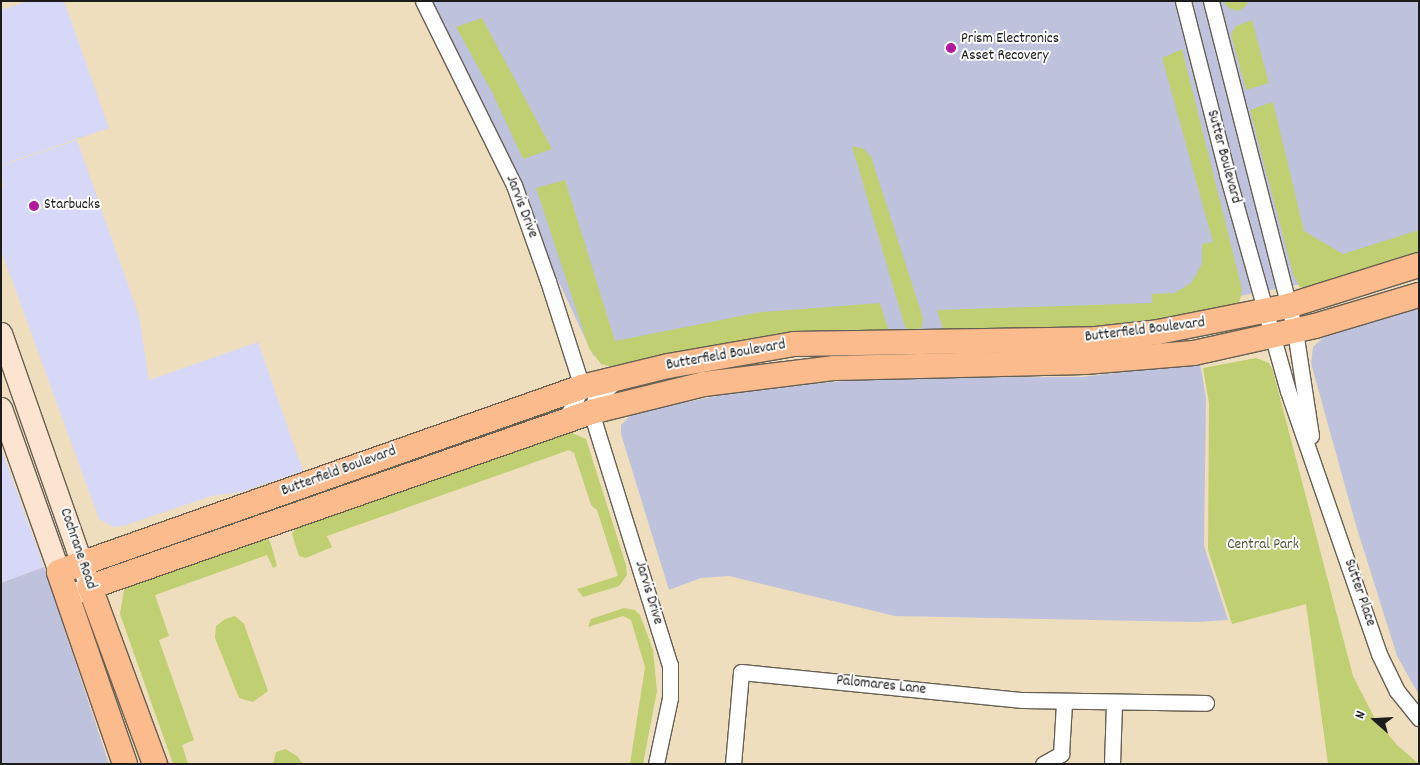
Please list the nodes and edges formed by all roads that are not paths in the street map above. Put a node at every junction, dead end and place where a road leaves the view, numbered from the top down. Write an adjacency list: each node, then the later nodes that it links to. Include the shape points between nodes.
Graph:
1 (423, 1): 11 (street, Jarvis Drive, via 514,185)
2 (1183, 1): 6 (street, Sutter Boulevard)
3 (1211, 1): 6 (street, Sutter Boulevard)
4 (1419, 265): 6 (main road, Butterfield Boulevard)
5 (1419, 295): 7 (main road, Butterfield Boulevard)
6 (1277, 309): 7 (street, Sutter Place); 9 (street, Sutter Place); 10 (main road, Butterfield Boulevard, via 1158,332 1096,339 794,344 705,358)
7 (1295, 331): 9 (main road, Butterfield Boulevard); 15 (street, Sutter Place)
8 (1, 332): 16 (main road, Cochrane Road)
9 (1272, 337): 13 (main road, Butterfield Boulevard, via 1194,353 1085,362 835,368 780,373 704,384); 15 (street, Sutter Place)
10 (618, 378): 11 (main road, Butterfield Boulevard); 13 (street, via 595,398)
11 (582, 387): 14 (street); 16 (main road, Butterfield Boulevard)
12 (1, 408): 17 (main road, Cochrane Road)
13 (591, 412): 14 (main road, Butterfield Boulevard); 26 (street, Jarvis Drive, via 670,665 670,698)
14 (565, 420): 18 (main road, Butterfield Boulevard)
15 (1314, 460): 23 (street, Sutter Place, via 1379,654 1397,691)
16 (83, 563): 17 (main road, Butterfield Boulevard); 18 (main road, Cochrane Road)
17 (59, 572): 19 (main road, Cochrane Road)
18 (90, 587): 19 (main road, Butterfield Boulevard); 25 (main road, Cochrane Road)
19 (66, 597): 24 (main road, Cochrane Road)
20 (1064, 702): 21 (street, Palomares Lane); 27 (street, Palomares Lane, via 947,694 741,672); 28 (street, via 1061,754)
21 (1114, 703): 22 (street, Palomares Lane); 29 (street)
22 (1206, 703)
23 (1419, 718)
24 (125, 764)
25 (155, 764)
26 (656, 764)
27 (733, 764)
28 (1043, 764)
29 (1112, 764)

